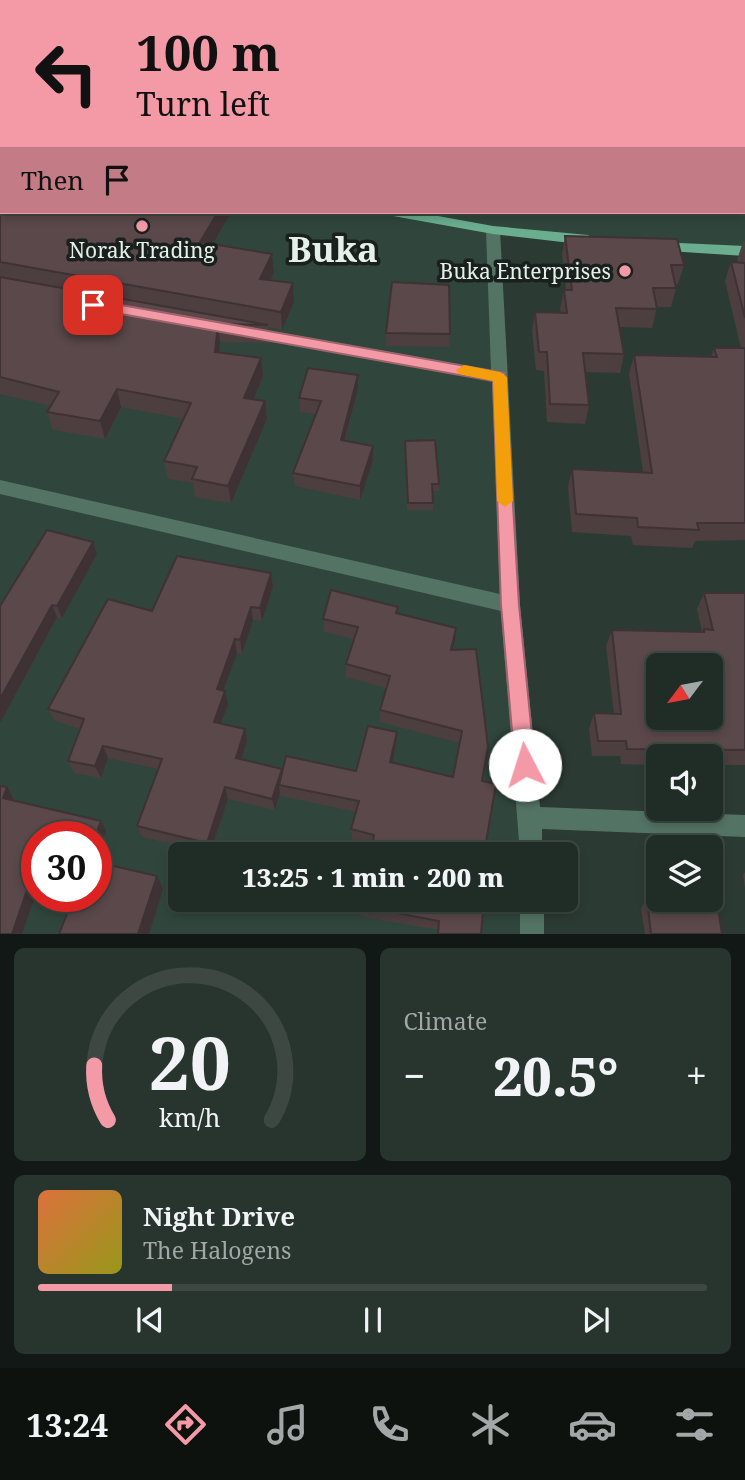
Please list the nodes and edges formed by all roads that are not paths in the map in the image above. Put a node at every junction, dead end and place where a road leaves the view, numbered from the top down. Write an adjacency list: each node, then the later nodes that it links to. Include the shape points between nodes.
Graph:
1 (404, 214): 2 (main road)
2 (493, 230): 3 (main road); 7 (street)
3 (599, 242)
4 (639, 246): 5 (main road)
5 (745, 251)
6 (226, 328): 7 (street)
7 (500, 377): 9 (street)
8 (0, 486): 9 (street)
9 (510, 605): 10 (street)
10 (530, 818): 11 (street); 12 (street)
11 (745, 826)
12 (531, 842)
13 (532, 912): 14 (street)
14 (532, 934)

